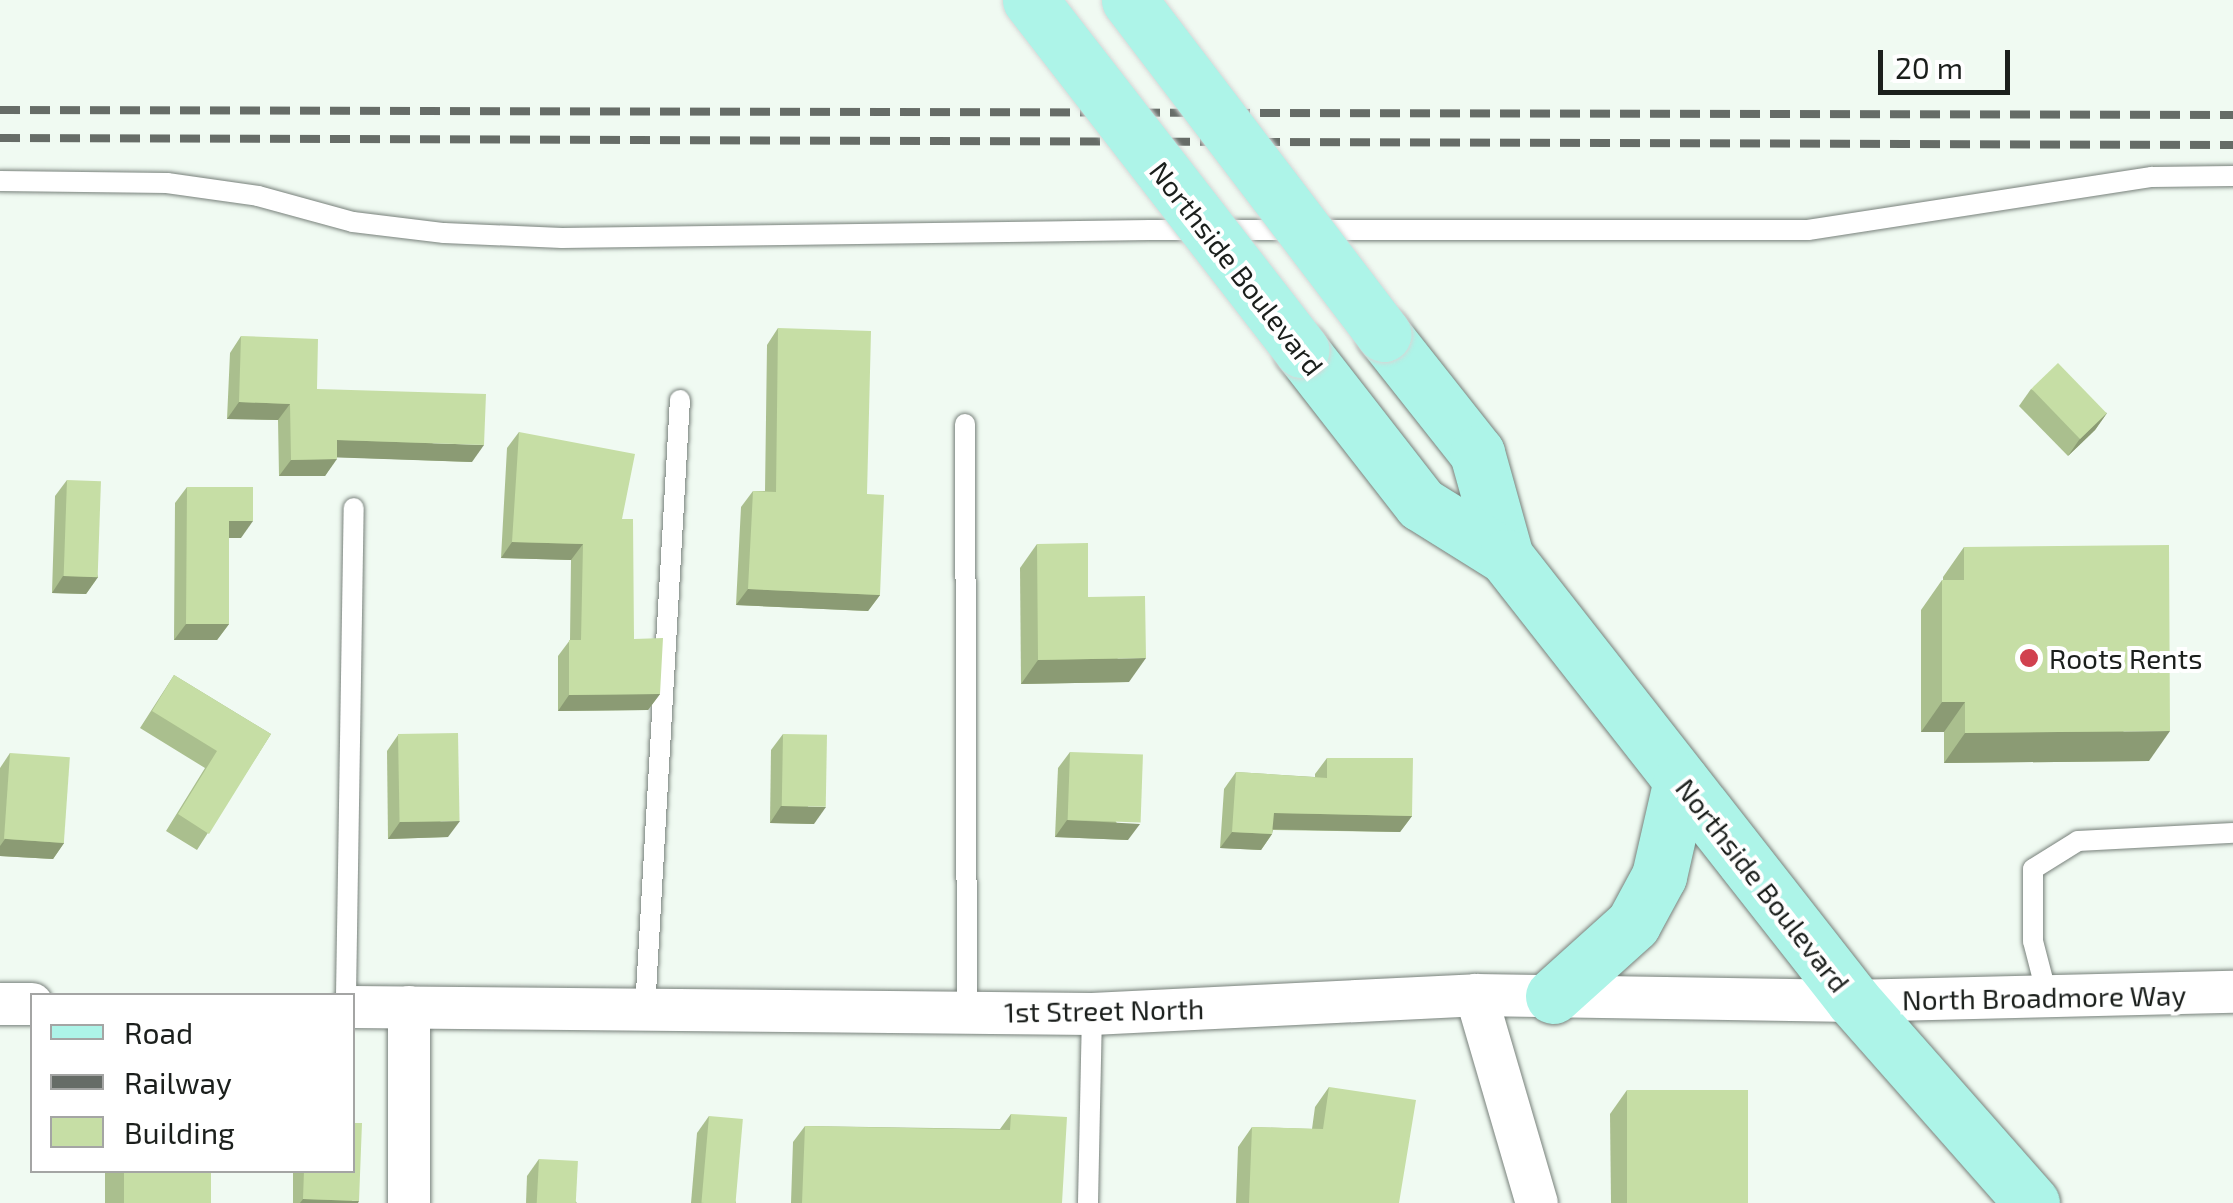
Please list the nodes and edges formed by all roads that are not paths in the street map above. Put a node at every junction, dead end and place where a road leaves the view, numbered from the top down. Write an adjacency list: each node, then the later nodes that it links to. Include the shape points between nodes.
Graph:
1 (1030, 0): 8 (main road, Northside Boulevard, bridge, via 1420,504)
2 (1129, 0): 8 (main road, Northside Boulevard, bridge, via 1477,453)
3 (2233, 176): 4 (lane, via 2152,177 1808,230 562,238 353,222 258,196 167,183)
4 (0, 181)
5 (680, 400): 21 (lane)
6 (965, 424): 22 (lane)
7 (354, 508): 12 (lane)
8 (1506, 557): 9 (main road, Northside Boulevard)
9 (1681, 780): 14 (main road, via 1660,876 1633,924); 16 (main road, Northside Boulevard)
10 (2233, 833): 15 (lane, via 2078,841 2033,869 2033,941)
11 (2233, 992): 15 (street, North Broadmore Way)
12 (346, 993)
13 (1476, 995): 14 (street, 1st Street North); 23 (street, 1st Street North); 26 (street)
14 (1553, 996): 16 (street, 1st Street North)
15 (2048, 999): 16 (street, North Broadmore Way)
16 (1854, 1002): 27 (main road, Northside Boulevard)
17 (0, 1004): 18 (street)
18 (30, 1004)
19 (355, 1007): 20 (street, 1st Street North)
20 (409, 1008): 21 (street, 1st Street North); 24 (street)
21 (645, 1010): 22 (street, 1st Street North)
22 (967, 1012): 23 (street, 1st Street North)
23 (1092, 1014): 25 (lane)
24 (410, 1203)
25 (1088, 1203)
26 (1537, 1203)
27 (2032, 1203)

